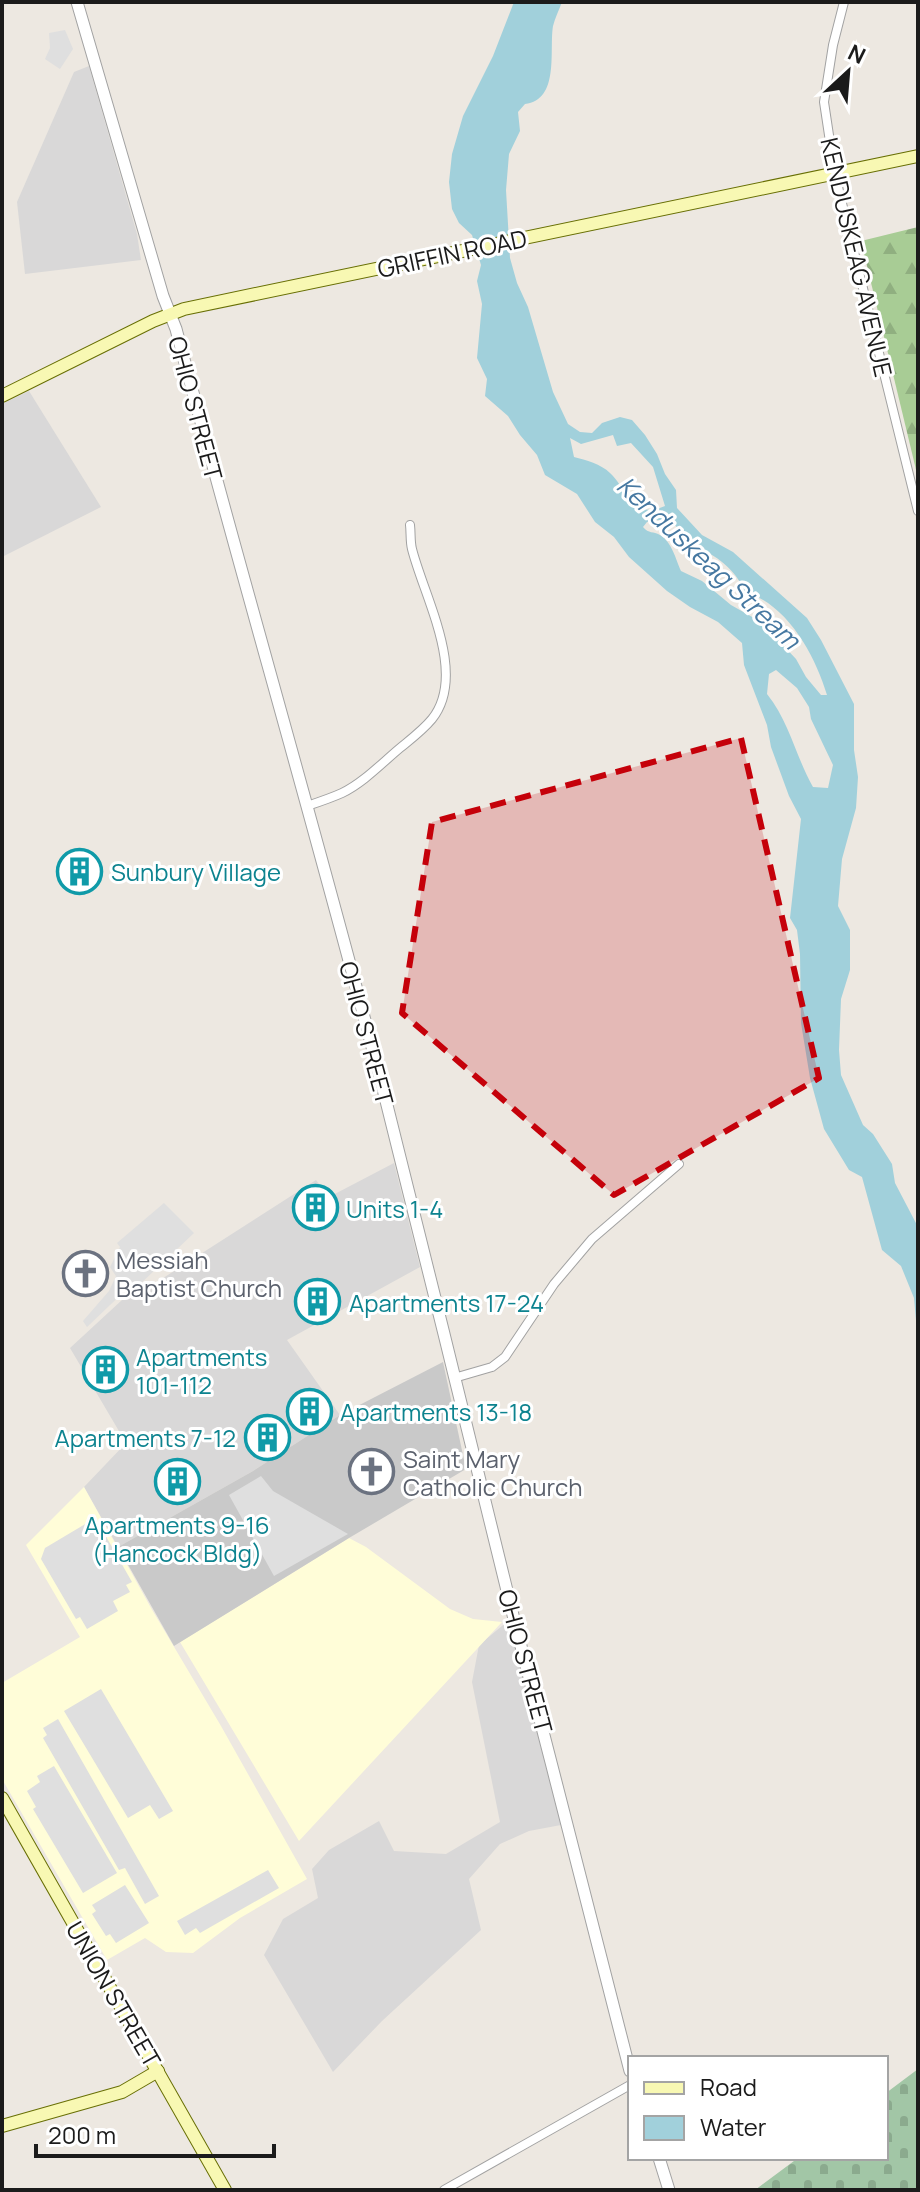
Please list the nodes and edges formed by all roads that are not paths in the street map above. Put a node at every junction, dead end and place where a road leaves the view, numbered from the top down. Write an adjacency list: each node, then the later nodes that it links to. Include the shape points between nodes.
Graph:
1 (77, 2): 5 (street, OHIO STREET)
2 (844, 2): 4 (street, KENDUSKEAG AVENUE, via 824,102)
3 (918, 156): 4 (main road, GRIFFIN ROAD)
4 (835, 175): 5 (main road, GRIFFIN ROAD); 7 (street, KENDUSKEAG AVENUE)
5 (169, 314): 6 (main road, GRIFFIN ROAD); 9 (street, OHIO STREET)
6 (2, 396)
7 (918, 511)
8 (410, 525): 9 (street, via 411,547 445,660 444,696 434,718 365,777 342,793)
9 (307, 806): 11 (street, OHIO STREET)
10 (679, 1164): 11 (street, via 592,1239 505,1357 492,1367)
11 (454, 1378): 13 (street, OHIO STREET)
12 (2, 1798): 14 (main road, UNION STREET)
13 (628, 2063)
14 (158, 2071): 16 (main road, via 122,2092); 18 (main road, UNION STREET)
15 (628, 2086): 19 (street)
16 (2, 2126)
17 (660, 2160): 20 (street)
18 (225, 2190)
19 (444, 2190)
20 (669, 2190)

